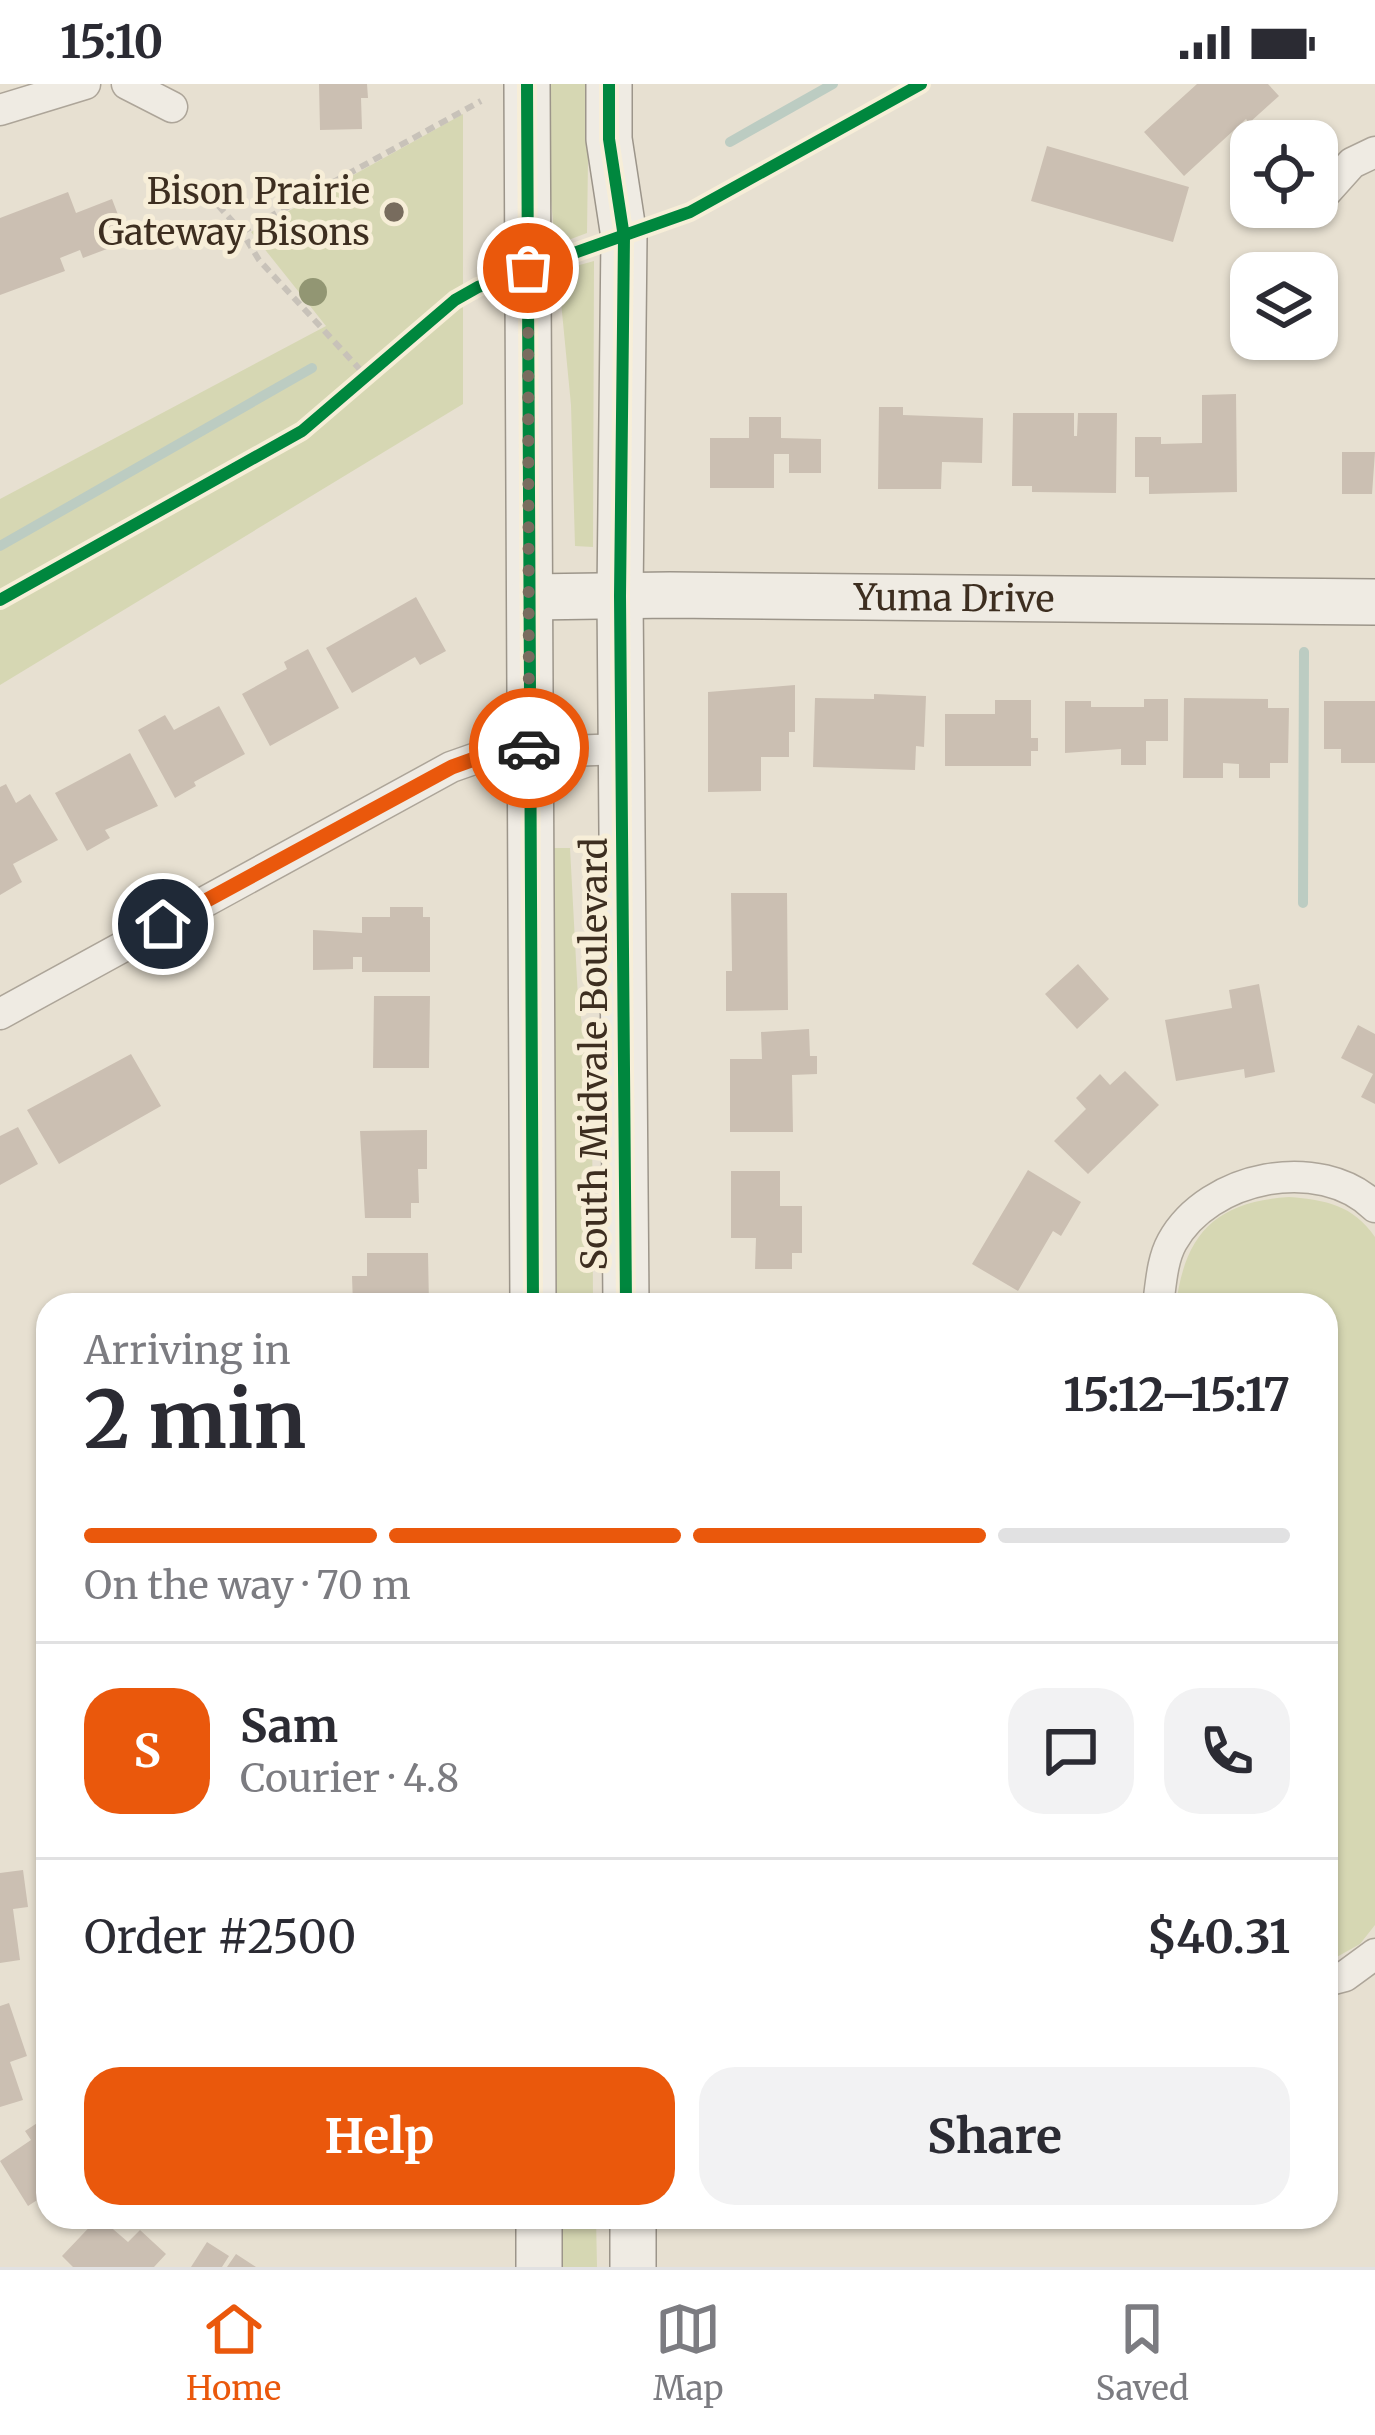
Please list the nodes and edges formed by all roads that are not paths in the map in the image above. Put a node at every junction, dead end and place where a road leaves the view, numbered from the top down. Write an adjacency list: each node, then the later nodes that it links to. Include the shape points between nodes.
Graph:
1 (85, 84): 6 (street)
2 (127, 84): 5 (street)
3 (526, 84): 10 (main road, South Midvale Boulevard)
4 (609, 84): 9 (main road, South Midvale Boulevard, via 623,237)
5 (172, 107)
6 (0, 110)
7 (1375, 152): 8 (street)
8 (1338, 178)
9 (620, 596): 10 (main road, Yuma Drive); 11 (main road, Yuma Drive); 12 (main road, South Midvale Boulevard)
10 (531, 598): 13 (main road, South Midvale Boulevard)
11 (1375, 602)
12 (622, 749): 13 (street); 17 (main road, South Midvale Boulevard)
13 (529, 751): 14 (street, via 452,767); 16 (main road, South Midvale Boulevard)
14 (0, 1014)
15 (1375, 1207): 18 (street, via 1319,1180 1232,1188 1207,1202 1171,1244)
16 (533, 1293)
17 (626, 1293)
18 (1161, 1293)
19 (1375, 1954): 20 (street)
20 (1338, 1978)
21 (539, 2229): 23 (main road)
22 (633, 2229): 24 (main road)
23 (539, 2267)
24 (633, 2267)

